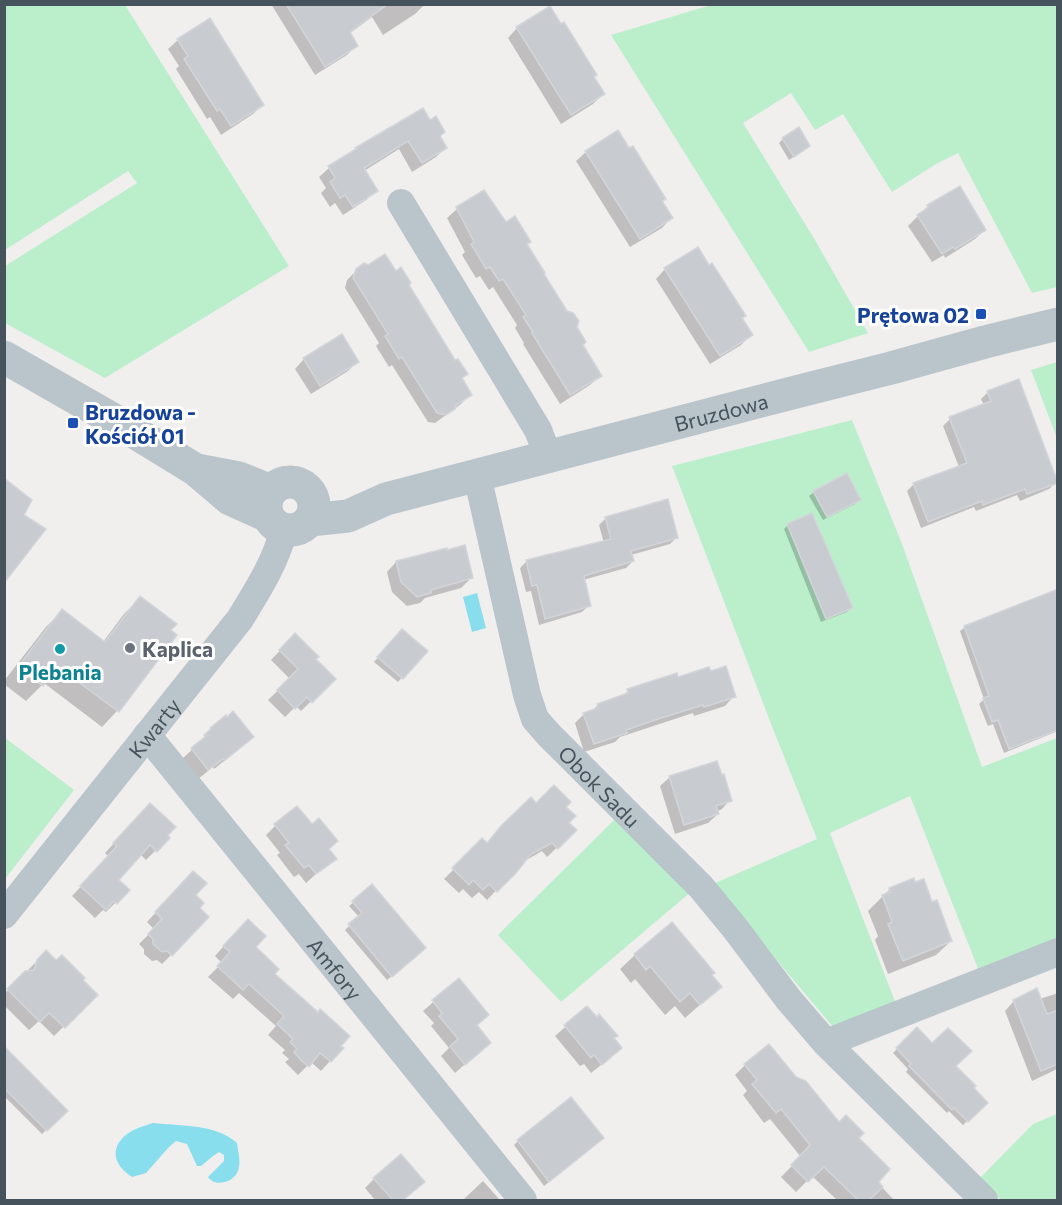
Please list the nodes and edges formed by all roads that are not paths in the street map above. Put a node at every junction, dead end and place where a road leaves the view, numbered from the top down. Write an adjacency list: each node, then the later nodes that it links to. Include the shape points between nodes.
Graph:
1 (401, 202): 4 (street, via 538,430)
2 (1057, 324): 4 (street, Bruzdowa)
3 (4, 357): 6 (street, Bruzdowa, via 196,470 239,477)
4 (548, 456): 5 (street, Bruzdowa)
5 (477, 475): 6 (street, Bruzdowa, via 386,499 348,516); 10 (street, Obok Sadu, via 535,719 701,887)
6 (289, 510): 7 (street, Kwarty, via 270,567 240,619)
7 (147, 735): 8 (street, Kwarty); 11 (street, Amfory)
8 (4, 915)
9 (1058, 952): 10 (street)
10 (826, 1043): 12 (street, Obok Sadu)
11 (524, 1200)
12 (984, 1200)

